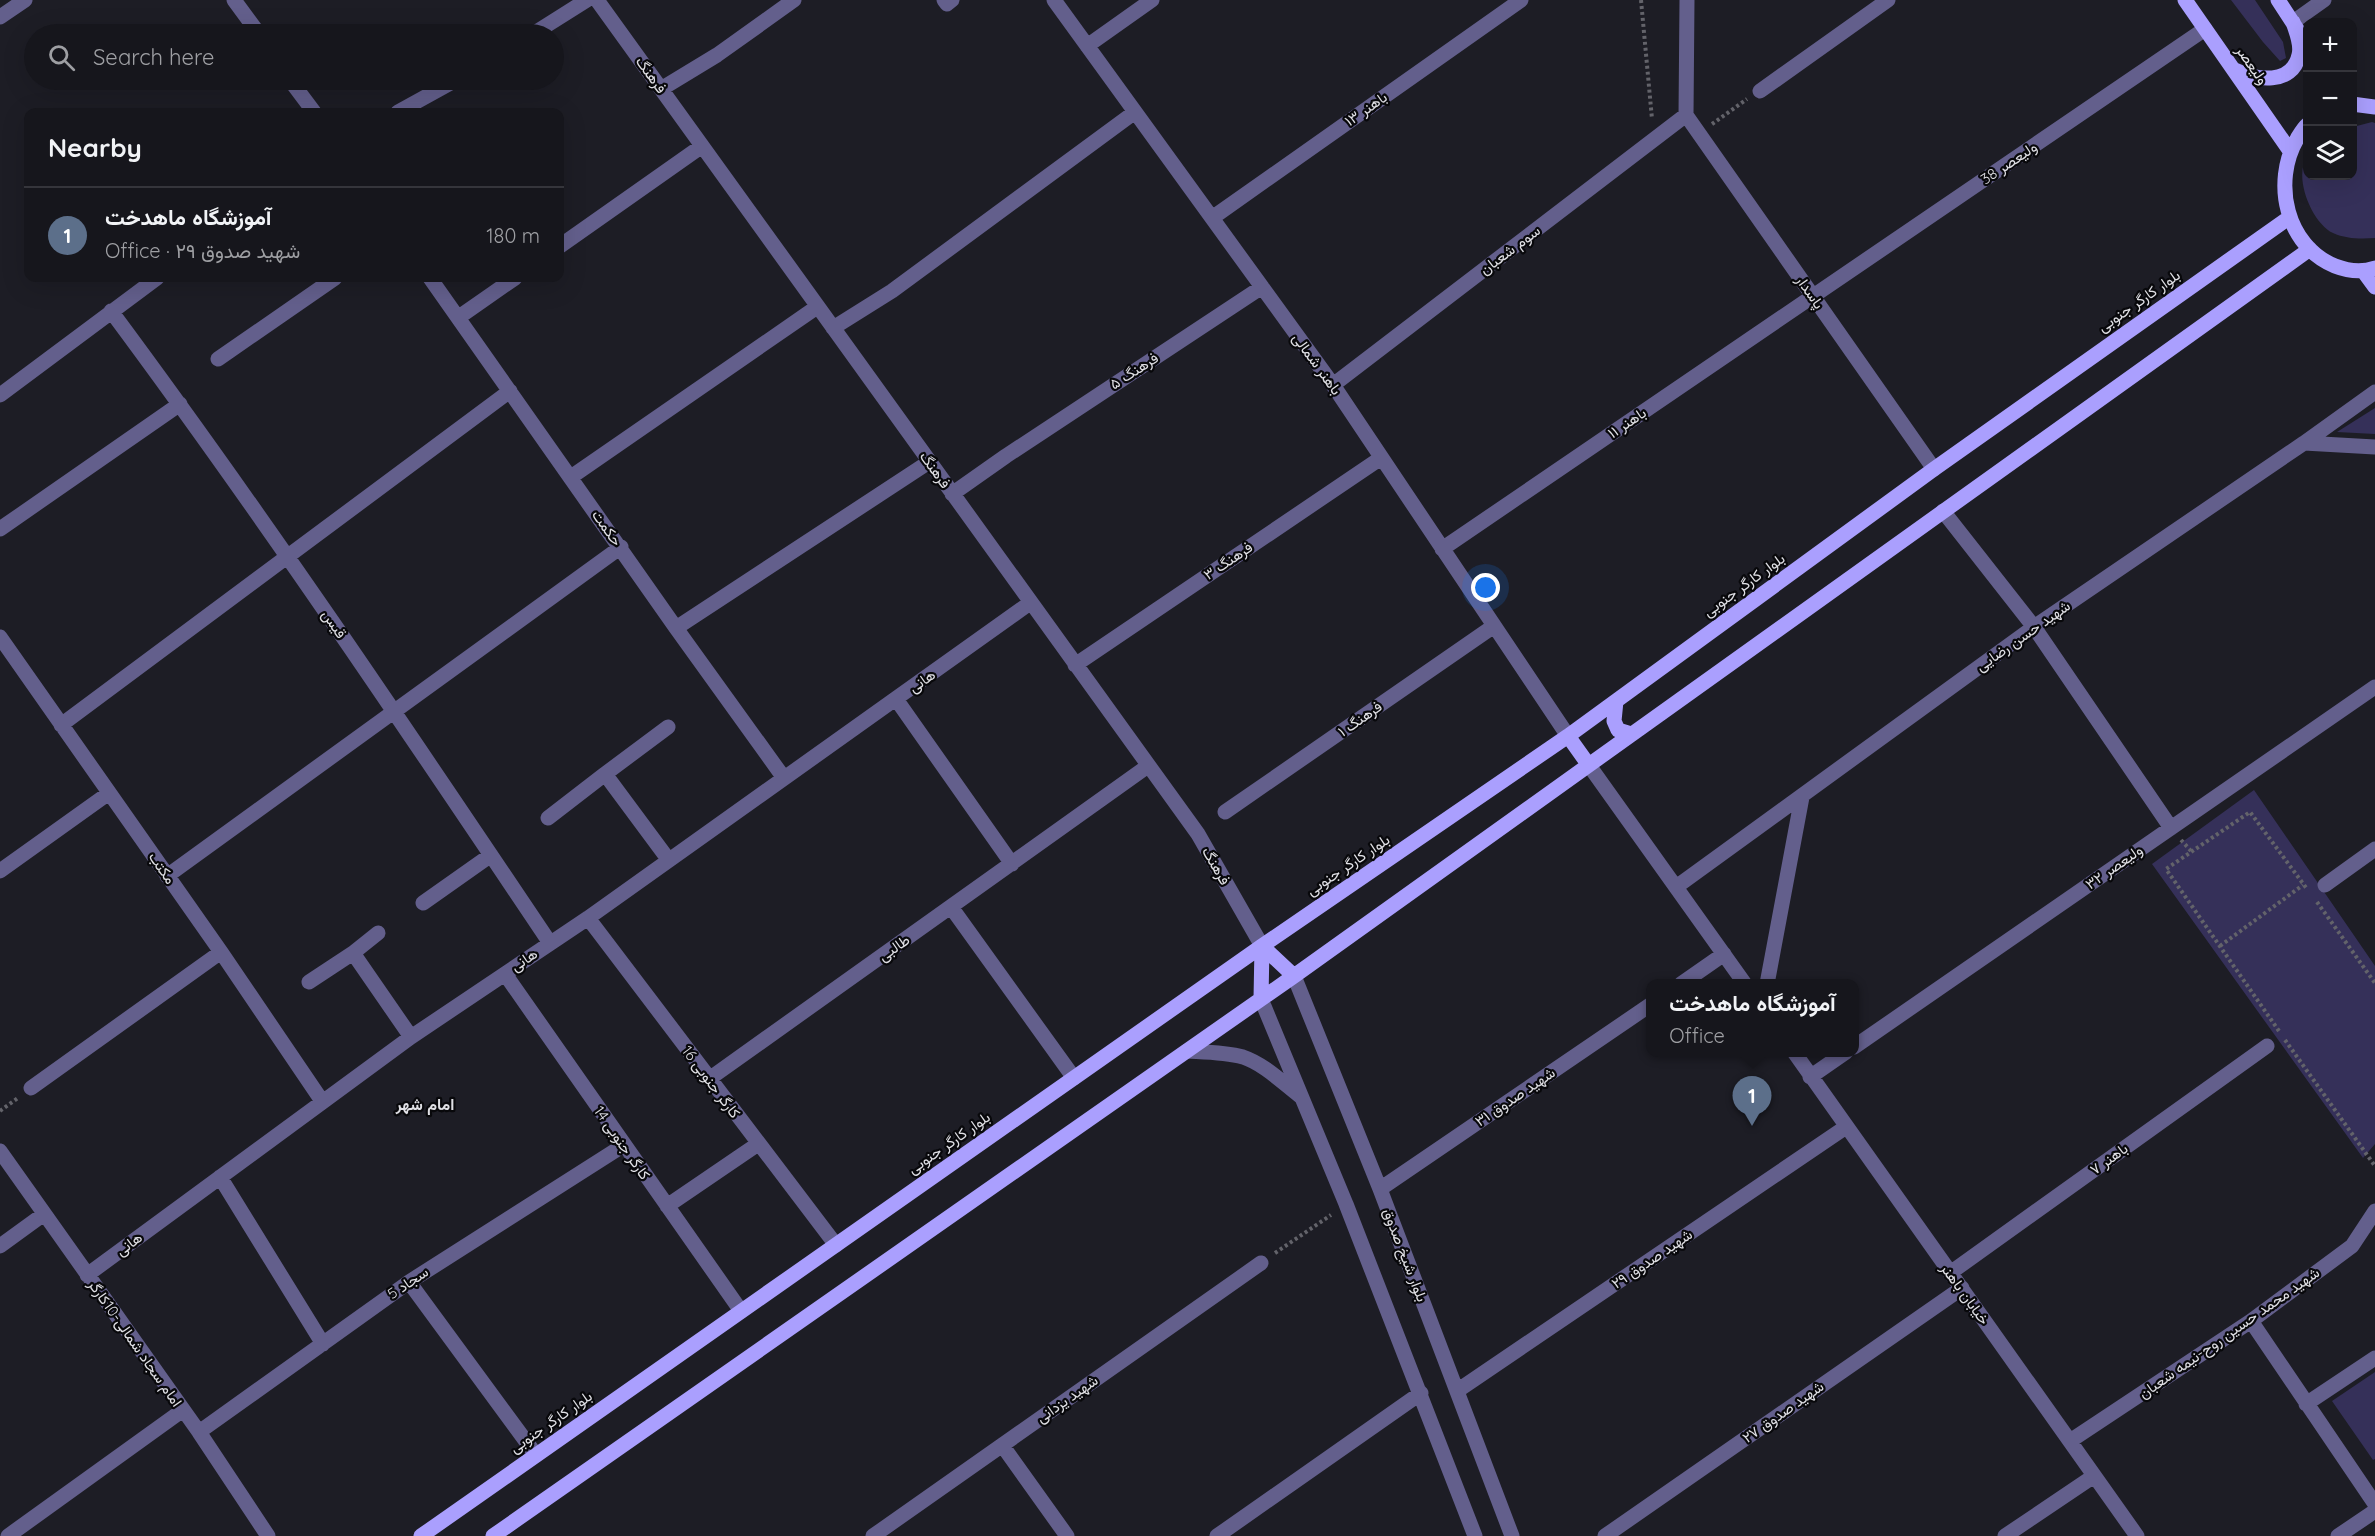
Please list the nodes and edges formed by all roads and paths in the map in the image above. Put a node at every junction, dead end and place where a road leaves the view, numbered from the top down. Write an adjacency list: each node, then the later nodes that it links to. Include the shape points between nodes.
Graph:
1 (25, 0): 17 (street)
2 (588, 0): 20 (street)
3 (597, 0): 25 (street, فرهنگ)
4 (794, 0): 25 (street)
5 (944, 0): 6 (street, via 947,4)
6 (952, 0)
7 (1054, 0): 23 (street, باهنر شمالی)
8 (1152, 0): 23 (street)
9 (1521, 0): 41 (street, باهنر ۱۳)
10 (1641, 0): 37 (path)
11 (1687, 0): 34 (street)
12 (1888, 0): 28 (street)
13 (2185, 0): 21 (main road, ولیعصر)
14 (2278, 0): 18 (main road)
15 (2324, 0): 18 (street)
16 (236, 1): 19 (street)
17 (0, 17)
18 (2293, 22): 22 (main road); 24 (main road, via 2300,53 2295,65 2283,75 2251,78)
19 (252, 24)
20 (549, 24)
21 (2205, 29): 24 (main road, ولیعصر); 51 (street, ولیعصر 38)
22 (2303, 37)
23 (1087, 46): 33 (street, باهنر شمالی)
24 (2233, 69): 39 (main road, ولیعصر)
25 (661, 89): 38 (street, فرهنگ)
26 (298, 90): 31 (street)
27 (438, 90): 32 (street)
28 (1760, 91): 36 (path)
29 (2357, 105): 30 (main road)
30 (2375, 107)
31 (311, 108)
32 (405, 108)
33 (1135, 112): 41 (street, باهنر شمالی); 55 (street, via 891,291)
34 (1686, 115): 36 (street, پاسدار); 37 (street, سوم شعبان)
35 (2306, 126): 39 (main road)
36 (1699, 133): 51 (street, پاسدار)
37 (1654, 139): 57 (street, سوم شعبان)
38 (702, 146): 42 (street); 52 (street, فرهنگ)
39 (2290, 151): 40 (main road, via 2285,173)
40 (2290, 217): 43 (main road); 66 (main road, بلوار کارگر جنوبی)
41 (1212, 218): 50 (street, باهنر شمالی)
42 (564, 243)
43 (2310, 249): 44 (main road, via 2345,270); 69 (main road)
44 (2369, 270): 49 (main road)
45 (151, 282): 53 (street)
46 (329, 282): 56 (street)
47 (433, 282): 54 (street, حکمت)
48 (509, 282): 54 (street)
49 (2375, 286)
50 (1262, 287): 57 (street, باهنر شمالی); 68 (street, فرهنگ ۵)
51 (1812, 297): 66 (street, پاسدار); 72 (street, باهنر ۱۱)
52 (817, 307): 55 (street, فرهنگ); 67 (street)
53 (111, 311): 60 (street); 61 (street, قیس)
54 (459, 317): 58 (street, حکمت)
55 (833, 328): 65 (street, فرهنگ)
56 (218, 359)
57 (1333, 385): 64 (street, باهنر شمالی)
58 (510, 391): 67 (street, حکمت); 73 (street)
59 (2375, 392): 62 (street, شهید حسن رضایی)
60 (0, 395)
61 (180, 404): 70 (street); 73 (street, قیس)
62 (2304, 443): 63 (street); 76 (street, شهید حسن رضایی)
63 (2375, 447)
64 (1381, 458): 72 (street, باهنر شمالی); 79 (street, فرهنگ ۳)
65 (929, 462): 68 (street, فرهنگ); 77 (street)
66 (1934, 469): 82 (main road, بلوار کارگر جنوبی)
67 (571, 477): 71 (street, حکمت)
68 (952, 494): 74 (street, فرهنگ)
69 (1943, 511): 76 (street); 86 (main road)
70 (0, 529)
71 (621, 547): 77 (street, حکمت); 83 (street)
72 (1442, 549): 75 (street, باهنر شمالی)
73 (288, 558): 83 (street, قیس); 84 (street)
74 (1030, 603): 79 (street, فرهنگ); 81 (street, هانی)
75 (1494, 626): 87 (street, باهنر شمالی); 94 (street, فرهنگ ۱)
76 (2034, 627): 93 (street, شهید حسن رضایی); 96 (street)
77 (676, 628): 91 (street, حکمت)
78 (0, 637): 84 (street, مکتب)
79 (1075, 665): 89 (street, فرهنگ)
80 (2375, 687): 96 (street, ولیعصر ۳۲)
81 (896, 699): 91 (street, هانی); 100 (street)
82 (1616, 701): 86 (main road, via 1614,721 1618,730); 87 (main road, بلوار کارگر جنوبی)
83 (394, 710): 98 (street, قیس); 102 (street)
84 (61, 725): 92 (street, مکتب)
85 (668, 727): 90 (street)
86 (1631, 734): 88 (main road)
87 (1568, 736): 88 (main road); 111 (main road, بلوار کارگر جنوبی)
88 (1588, 764): 105 (street); 117 (main road)
89 (1148, 766): 100 (street, طالبی); 111 (street, فرهنگ, via 1197,834)
90 (605, 774): 95 (street); 99 (street)
91 (784, 778): 99 (street, هانی)
92 (109, 793): 101 (street); 102 (street, مکتب)
93 (1802, 797): 105 (street, شهید حسن رضایی); 120 (street)
94 (1225, 812)
95 (548, 818)
96 (2171, 828): 126 (street, ولیعصر ۳۲)
97 (2375, 849): 104 (street)
98 (491, 855): 106 (street); 110 (street, قیس)
99 (668, 859): 108 (street, هانی)
100 (1012, 864): 107 (street, طالبی)
101 (0, 871)
102 (167, 876): 113 (street, مکتب)
103 (2303, 885): 112 (path); 112 (path, via 2250,812 2166,869); 122 (path)
104 (2325, 885)
105 (1676, 887): 115 (street)
106 (423, 903)
107 (951, 907): 131 (street); 133 (street, طالبی)
108 (588, 918): 110 (street, هانی); 133 (street, کارگر جنوبی 16)
109 (378, 933): 114 (street)
110 (550, 943): 116 (street, هانی)
111 (1262, 946): 117 (main road); 123 (main road); 131 (main road, بلوار کارگر جنوبی)
112 (2220, 946): 141 (path)
113 (221, 952): 134 (street); 136 (street, مکتب)
114 (353, 953): 121 (street); 125 (street)
115 (1724, 954): 118 (street); 119 (street)
116 (505, 974): 125 (street, هانی); 139 (street, کارگر جنوبی 14)
117 (1294, 976): 123 (main road); 143 (street, بلوار شیخ صدوق)
118 (1688, 979)
119 (1742, 979)
120 (1768, 979)
121 (309, 982)
122 (2375, 982)
123 (1261, 999): 128 (main road); 135 (street)
124 (1646, 1008): 143 (street, شهید صدوق ۳۱)
125 (411, 1037): 136 (street, هانی)
126 (1859, 1044)
127 (2267, 1046): 151 (street, باهنر ۷)
128 (1187, 1051): 135 (street, via 1245,1058); 173 (main road)
129 (1797, 1057): 132 (street, خیابان باهنر)
130 (1840, 1057): 132 (street)
131 (1074, 1077): 148 (main road, بلوار کارگر جنوبی)
132 (1810, 1077): 137 (street, خیابان باهنر)
133 (709, 1079): 138 (street, کارگر جنوبی 16)
134 (31, 1088)
135 (1302, 1098): 144 (street)
136 (322, 1101): 142 (street, هانی)
137 (1846, 1127): 151 (street, خیابان باهنر); 159 (street, شهید صدوق ۲۹)
138 (758, 1144): 145 (street); 148 (street, کارگر جنوبی 16)
139 (624, 1145): 145 (street, کارگر جنوبی 14); 153 (street, سجاد 5)
140 (0, 1151): 147 (street, امام سجاد شمالی-10کارگر)
141 (2375, 1166)
142 (220, 1177): 152 (street, هانی); 157 (street)
143 (1380, 1190): 159 (street, بلوار شیخ صدوق)
144 (1346, 1204): 150 (path); 160 (street)
145 (667, 1206): 155 (street, کارگر جنوبی 14)
146 (2375, 1211): 156 (street, شهید محمد حسین روح-نیمه شعبان, via 2352,1246)
147 (44, 1214): 149 (street); 152 (street, امام سجاد شمالی-10کارگر)
148 (836, 1245): 155 (main road, بلوار کارگر جنوبی)
149 (0, 1246)
150 (1260, 1263): 165 (street, شهید یزدانی)
151 (1950, 1273): 154 (street, خیابان باهنر)
152 (87, 1275): 162 (street, امام سجاد شمالی-10کارگر)
153 (409, 1281): 157 (street, سجاد 5); 166 (street)
154 (1962, 1288): 164 (street, خیابان باهنر); 179 (street, شهید صدوق ۲۷)
155 (741, 1311): 166 (main road, بلوار کارگر جنوبی)
156 (2251, 1321): 161 (street); 164 (street, شهید محمد حسین روح-نیمه شعبان)
157 (322, 1344): 163 (street, سجاد 5)
158 (2375, 1358): 161 (street)
159 (1457, 1391): 178 (street, بلوار شیخ صدوق)
160 (1421, 1393): 176 (street); 177 (street)
161 (2306, 1404): 168 (street)
162 (183, 1410): 163 (street, امام سجاد شمالی-10کارگر); 170 (street)
163 (199, 1432): 171 (street, امام سجاد شمالی-10کارگر)
164 (2070, 1441): 167 (street, خیابان باهنر)
165 (1002, 1445): 174 (street, شهید یزدانی); 175 (street)
166 (536, 1455): 172 (main road, بلوار کارگر جنوبی)
167 (2094, 1476): 180 (street); 181 (street, خیابان باهنر)
168 (2375, 1504)
169 (2375, 1511): 182 (street)
170 (8, 1536)
171 (268, 1536)
172 (421, 1536)
173 (493, 1536)
174 (873, 1536)
175 (1067, 1536)
176 (1217, 1536)
177 (1476, 1536)
178 (1512, 1536)
179 (1605, 1536)
180 (2005, 1536)
181 (2137, 1536)
182 (2338, 1536)

